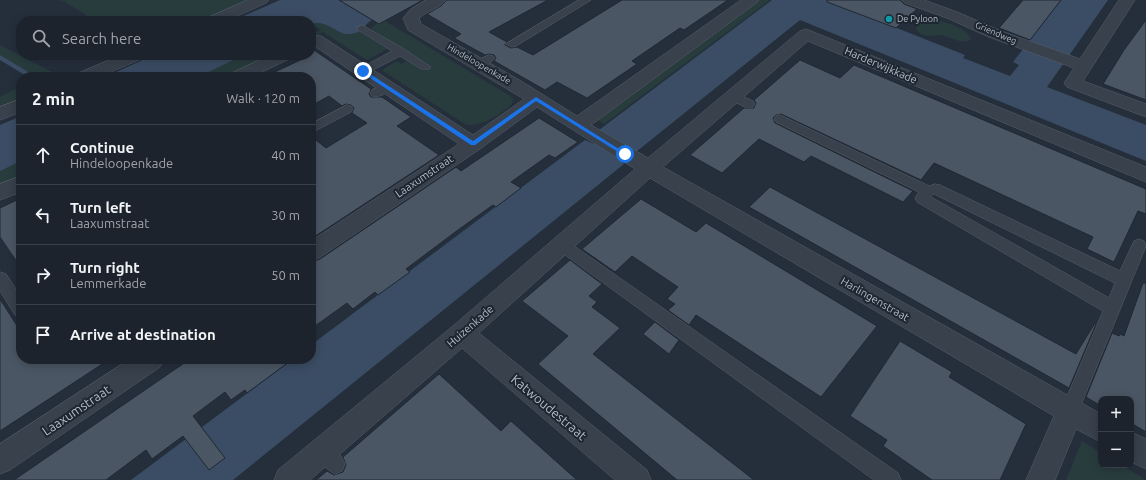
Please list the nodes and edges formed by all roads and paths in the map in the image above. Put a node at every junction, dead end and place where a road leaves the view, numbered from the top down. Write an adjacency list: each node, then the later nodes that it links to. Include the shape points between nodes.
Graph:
1 (262, 0): 7 (street)
2 (438, 0): 20 (street, Hindeloopenkade, via 419,10 411,18 414,27 484,61)
3 (586, 0): 10 (lane)
4 (751, 0): 27 (street)
5 (910, 0): 14 (street, Griendweg)
6 (1126, 0): 14 (street)
7 (224, 16)
8 (362, 28): 11 (lane)
9 (316, 40): 16 (street)
10 (512, 44)
11 (400, 52): 15 (lane); 16 (lane)
12 (124, 60): 17 (street)
13 (273, 60): 18 (street)
14 (1076, 64): 24 (street, via 1073,83)
15 (425, 67)
16 (363, 71): 29 (street, via 381,90)
17 (97, 72)
18 (248, 72)
19 (733, 96): 21 (lane); 30 (street, Harderwijkkade); 31 (street, Harderwijkkade, via 806,34)
20 (536, 99): 27 (street, Hindeloopenkade); 29 (street, Laaxumstraat)
21 (749, 104)
22 (16, 107): 25 (street)
23 (347, 109): 28 (lane)
24 (1146, 111)
25 (0, 114)
26 (780, 119): 33 (lane)
27 (578, 125): 30 (street, Hindeloopenkade)
28 (316, 126)
29 (473, 144): 37 (street, Laaxumstraat)
30 (649, 168): 35 (street, Huizenkade); 44 (street, Harlingenstraat)
31 (1146, 175)
32 (16, 185): 34 (street)
33 (928, 191): 39 (lane, via 935,189); 41 (lane, via 922,198)
34 (0, 193)
35 (562, 245): 42 (street, Huizenkade); 51 (lane)
36 (1139, 245): 39 (lane)
37 (316, 249)
38 (0, 278): 40 (lane)
39 (1125, 280): 41 (lane)
40 (16, 294)
41 (1113, 309): 44 (lane)
42 (462, 333): 49 (street, Huizenkade, via 329,457); 50 (street, Katwoudestraat)
43 (144, 364): 48 (street, Laaxumstraat)
44 (1070, 411): 45 (street, Harlingenstraat); 52 (street)
45 (1098, 427)
46 (1134, 448): 47 (street)
47 (1146, 454)
48 (0, 460)
49 (288, 480)
50 (637, 480)
51 (891, 480)
52 (1040, 480)

